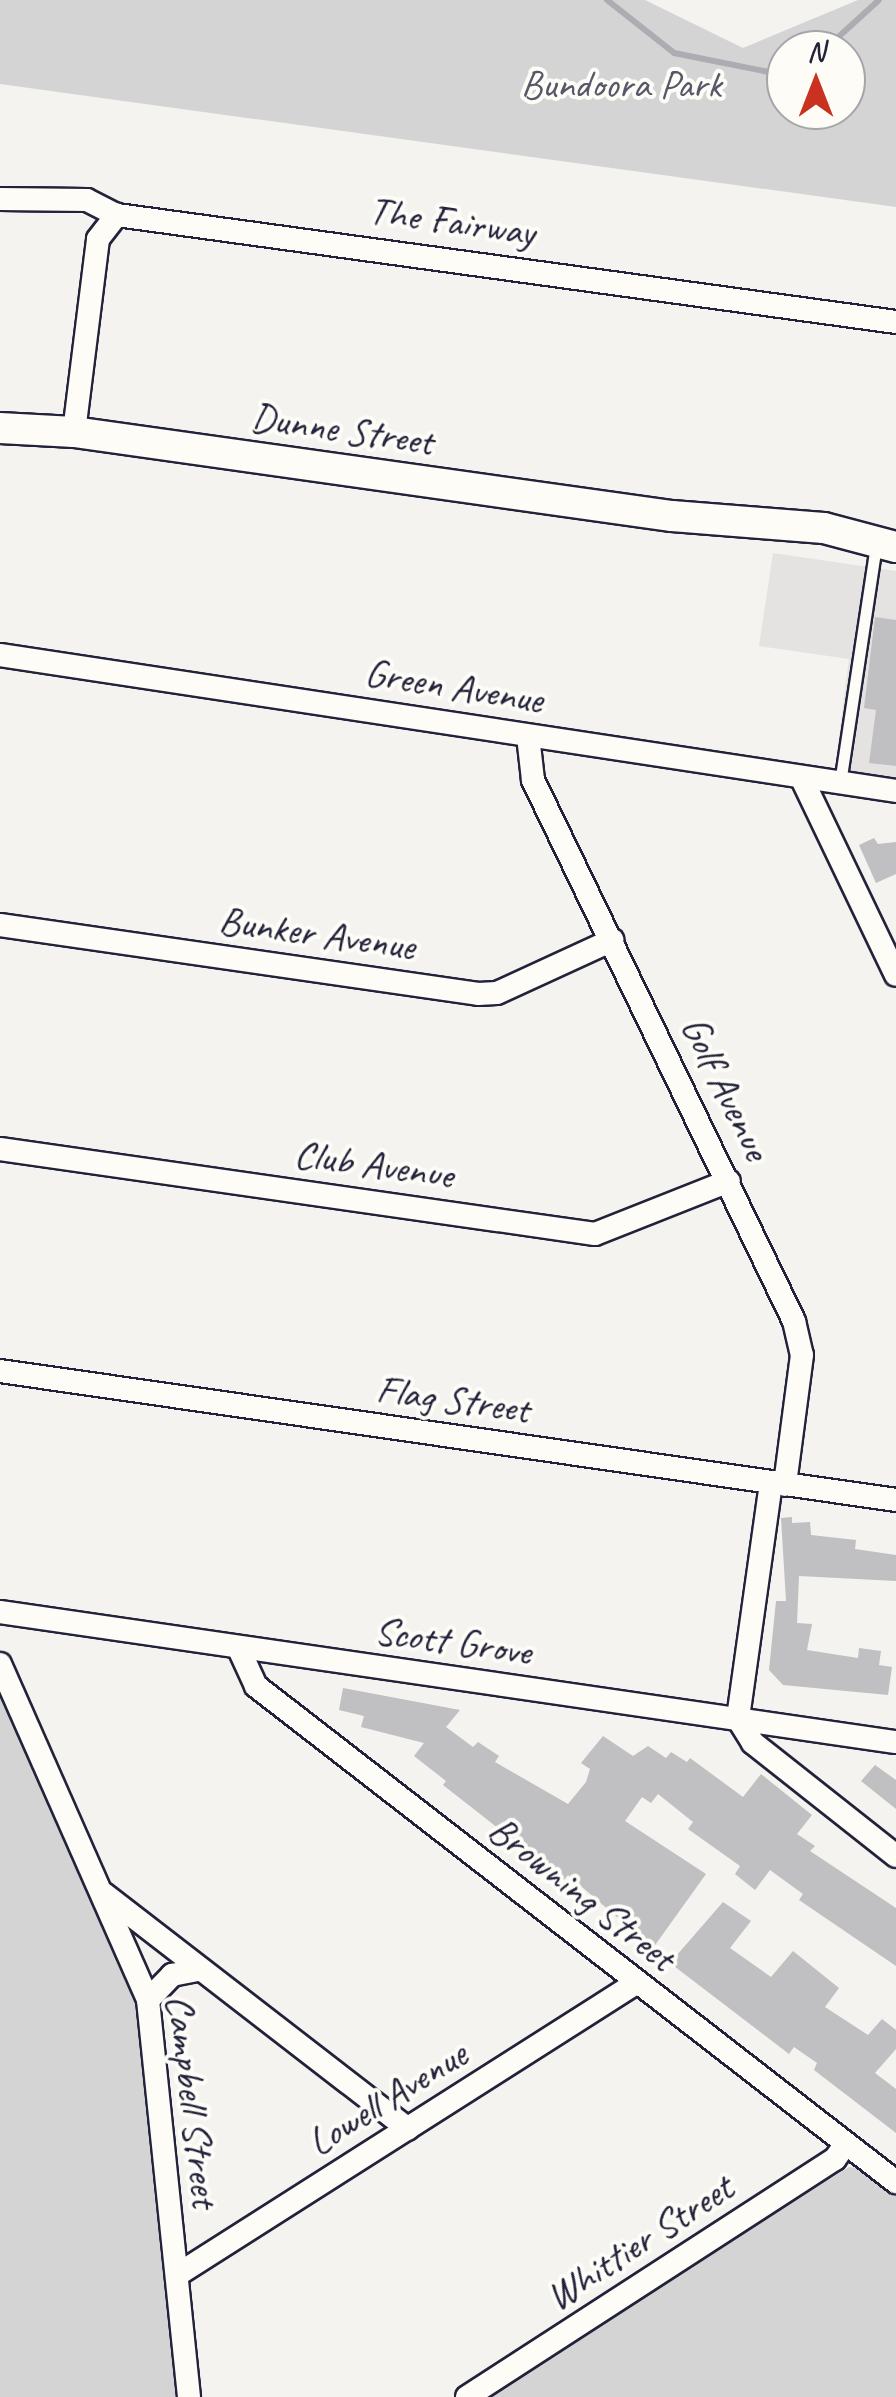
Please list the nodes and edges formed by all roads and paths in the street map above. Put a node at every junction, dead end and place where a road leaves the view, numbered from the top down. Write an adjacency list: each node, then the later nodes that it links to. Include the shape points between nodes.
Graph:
1 (0, 199): 2 (street, The Fairway, via 87,200)
2 (116, 215): 3 (street, The Fairway); 5 (street, via 98,239)
3 (896, 322)
4 (0, 428): 5 (main road, Dunne Street)
5 (74, 432): 6 (main road, Dunne Street, via 672,516 824,528)
6 (886, 546): 10 (lane)
7 (0, 655): 8 (street, Green Avenue)
8 (528, 736): 9 (street, Green Avenue); 13 (street, Golf Avenue, via 533,780)
9 (802, 779): 10 (street, Green Avenue); 14 (street)
10 (840, 784): 11 (street, Green Avenue)
11 (896, 792)
12 (0, 925): 13 (street, Bunker Avenue, via 478,994 497,993)
13 (612, 940): 16 (street, Golf Avenue)
14 (896, 976)
15 (0, 1149): 16 (street, Club Avenue, via 596,1234)
16 (729, 1181): 18 (street, Golf Avenue, via 794,1321 802,1355)
17 (0, 1372): 18 (street, Flag Street)
18 (778, 1484): 19 (street, Flag Street); 23 (street, Golf Avenue)
19 (896, 1500)
20 (0, 1612): 21 (street, Scott Grove)
21 (240, 1649): 23 (street, Scott Grove); 28 (street, Browning Street, via 256,1686)
22 (0, 1664): 26 (street, Campbell Street)
23 (738, 1719): 24 (street, Scott Grove); 25 (street, via 753,1743)
24 (896, 1742)
25 (896, 1856)
26 (102, 1892): 27 (street); 29 (street, Campbell Street)
27 (198, 1970): 29 (street, via 172,1975); 30 (street)
28 (636, 1984): 30 (street, Lowell Avenue); 31 (street, Browning Street)
29 (148, 2000): 33 (street, Campbell Street)
30 (408, 2129): 33 (street, Lowell Avenue)
31 (846, 2143): 32 (street, Browning Street); 35 (street, Whittier Street, via 836,2159)
32 (896, 2182)
33 (177, 2275): 34 (street, Campbell Street)
34 (189, 2397)
35 (467, 2397)

